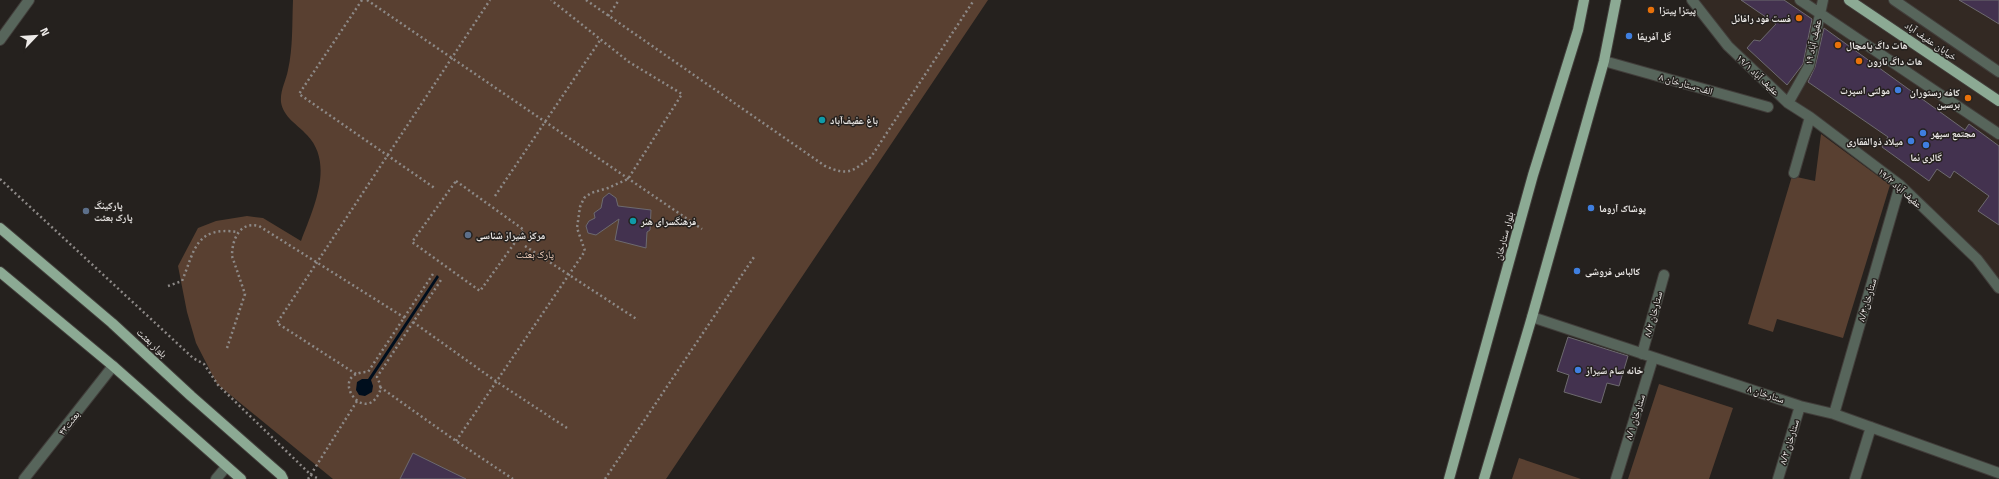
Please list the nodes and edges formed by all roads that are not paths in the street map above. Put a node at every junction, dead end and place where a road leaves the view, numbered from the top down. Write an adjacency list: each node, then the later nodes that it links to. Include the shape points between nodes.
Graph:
1 (29, 0): 10 (street)
2 (1584, 0): 38 (main road, بلوار ستارخان, via 1578,30 1533,175)
3 (1616, 0): 11 (main road)
4 (1692, 0): 14 (street, عفیف آباد ۱۹/۱, via 1728,46)
5 (1800, 0): 9 (street)
6 (1823, 0): 9 (street, عفیف آباد ۱۹)
7 (1849, 0): 13 (main road, خیابان عفیف آباد)
8 (1894, 0): 12 (street)
9 (1820, 13): 14 (street, عفیف آباد ۱۹, via 1809,66); 17 (street)
10 (0, 40)
11 (1604, 62): 15 (street, ۸ الف-ستارخان); 24 (main road)
12 (1999, 72)
13 (1999, 101)
14 (1788, 103): 16 (street, عفیف آباد ۱۹/۲)
15 (1768, 107)
16 (1810, 117): 18 (street); 19 (street, عفیف آباد ۱۹/۲)
17 (1999, 134)
18 (1794, 173)
19 (1900, 185): 23 (street, عفیف آباد ۱۹/۲, via 1977,259); 29 (street, ستارخان۸/۴)
20 (0, 228): 37 (main road, بلوار بعثت, via 112,323)
21 (0, 272): 27 (main road)
22 (1664, 275): 25 (street, ستارخان ۸/۲)
23 (1999, 288)
24 (1532, 317): 25 (street, ستارخان ۸); 39 (main road)
25 (1642, 354): 26 (street, ستارخان ۸)
26 (1653, 358): 28 (street, ستارخان ۸); 33 (street, ستارخان ۸/۱)
27 (113, 366): 31 (main road); 34 (street, بعثت۴۳)
28 (1800, 406): 29 (street, ستارخان ۸); 40 (street, ستارخان ۸/۳)
29 (1834, 414): 30 (street, ستارخان ۸)
30 (1871, 427): 32 (street, ستارخان ۸); 41 (street)
31 (226, 467): 35 (street); 36 (main road)
32 (1999, 473)
33 (1617, 478)
34 (24, 479)
35 (216, 479)
36 (241, 479)
37 (283, 479)
38 (1449, 479)
39 (1484, 479)
40 (1778, 479)
41 (1855, 479)

